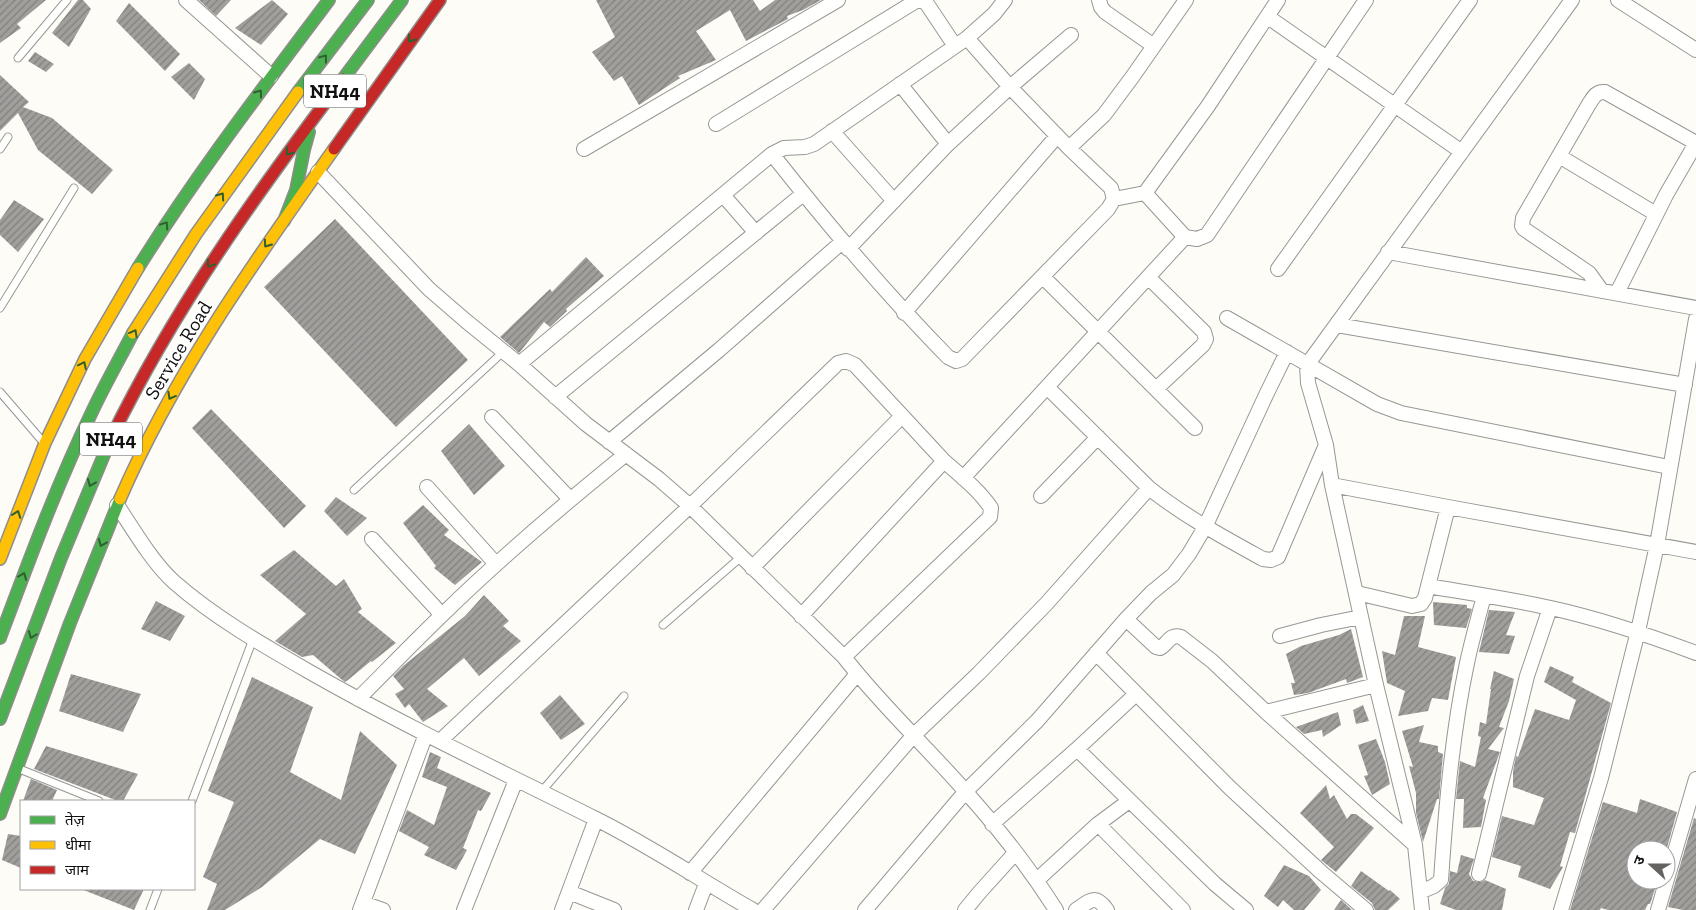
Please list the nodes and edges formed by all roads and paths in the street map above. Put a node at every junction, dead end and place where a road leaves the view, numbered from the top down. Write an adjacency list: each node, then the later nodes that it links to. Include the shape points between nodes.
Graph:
1 (67, 0): 23 (lane)
2 (186, 0): 25 (street)
3 (329, 0): 25 (main road)
4 (368, 0): 115 (main road, NH44, one-way to 4, via 72,455 106,383 138,326 221,195)
5 (402, 0): 29 (main road, NH44)
6 (440, 0): 42 (main road, Service Road, one-way to 42)
7 (838, 0): 38 (street)
8 (922, 0): 20 (street); 30 (street, via 916,0)
9 (1005, 0): 19 (street)
10 (1099, 0): 21 (street, via 1105,12)
11 (1186, 0): 21 (street)
12 (1278, 0): 17 (street)
13 (1366, 0): 24 (street)
14 (1470, 0): 28 (street)
15 (1572, 0): 39 (street)
16 (1618, 0): 22 (street)
17 (1268, 17): 24 (street); 44 (street)
18 (1072, 35): 27 (street)
19 (967, 38): 20 (street); 27 (street)
20 (955, 46): 26 (street)
21 (1154, 46): 36 (street, via 1104,115)
22 (1696, 50)
23 (18, 58)
24 (1328, 58): 28 (street); 52 (street, via 1207,235 1197,239)
25 (271, 76): 81 (main road, one-way to 25, via 85,359 126,288 169,220)
26 (900, 84): 31 (street); 35 (street)
27 (1010, 87): 32 (street); 35 (street)
28 (1394, 104): 39 (street); 55 (street)
29 (323, 107): 50 (main road, via 306,138 296,193); 126 (main road, NH44, one-way to 126, via 195,286 130,398 98,466)
30 (716, 124)
31 (832, 131): 40 (street, via 814,144 784,148); 48 (street)
32 (1058, 136): 36 (street); 62 (street)
33 (8, 137): 37 (lane)
34 (1696, 143): 41 (street, via 1600,91); 49 (street)
35 (948, 144): 48 (street)
36 (1069, 148): 47 (street, via 1111,188)
37 (0, 149)
38 (584, 149)
39 (1462, 152): 54 (street)
40 (772, 154): 45 (street); 46 (street)
41 (1559, 156): 49 (street); 58 (street, via 1523,218 1522,226 1589,273)
42 (318, 172): 50 (main road, Service Road); 67 (street, via 429,289)
43 (74, 188): 60 (lane)
44 (1145, 193): 47 (street); 52 (street)
45 (723, 194): 51 (street); 69 (street)
46 (803, 194): 51 (street); 53 (street)
47 (1114, 200): 56 (street)
48 (894, 201): 53 (street)
49 (1656, 214): 59 (street)
50 (284, 220): 93 (main road, Service Road, one-way to 93, via 192,359 150,434)
51 (756, 233): 75 (street)
52 (1185, 238): 57 (street)
53 (845, 246): 62 (street); 80 (street)
54 (1388, 252): 58 (street); 65 (street)
55 (1278, 269)
56 (1042, 277): 62 (street, via 962,359 956,361); 66 (street)
57 (1149, 278): 66 (street); 73 (street, via 1204,332 1206,339 1204,345)
58 (1602, 291): 59 (street)
59 (1617, 293): 61 (street)
60 (0, 308)
61 (1696, 308)
62 (904, 313)
63 (1227, 318): 68 (street)
64 (1696, 319): 71 (street)
65 (1337, 326): 70 (street); 71 (street)
66 (1099, 332): 72 (street); 73 (street)
67 (504, 352): 69 (street); 90 (lane)
68 (1287, 352): 70 (street); 96 (street)
69 (519, 364): 75 (street)
70 (1307, 365): 82 (street, via 1308,383); 85 (street, via 1377,404 1401,413)
71 (1685, 385): 85 (street)
72 (1047, 386): 79 (street); 86 (street)
73 (1156, 389): 78 (street)
74 (0, 392): 81 (lane)
75 (555, 396): 80 (street)
76 (902, 416): 84 (street); 94 (street, via 855,365 846,360 838,363); 103 (street)
77 (492, 417): 92 (street)
78 (1195, 428)
79 (1098, 437): 89 (street); 91 (street)
80 (609, 442): 83 (street)
81 (45, 443): 101 (main road, one-way to 81)
82 (1326, 445): 87 (street); 96 (street, via 1278,556 1271,560 1263,559)
83 (626, 454): 92 (street); 94 (street)
84 (944, 461): 86 (street); 109 (street)
85 (1669, 467): 98 (street)
86 (963, 478): 119 (street, via 988,503 990,516)
87 (1332, 485): 95 (street); 105 (street)
88 (427, 487): 102 (street)
89 (1149, 488): 96 (street); 128 (street, via 1047,604)
90 (354, 490)
91 (1041, 496)
92 (570, 499): 102 (street)
93 (117, 505): 116 (street, via 172,581); 131 (main road, Service Road, one-way to 131)
94 (690, 506): 100 (street); 129 (street)
95 (1448, 507): 98 (street); 104 (street)
96 (1205, 527): 111 (street, via 1173,575)
97 (372, 538): 108 (street)
98 (1657, 544): 99 (street); 113 (street)
99 (1696, 552)
100 (741, 557): 103 (street); 112 (lane)
101 (0, 559)
102 (496, 564): 108 (street)
103 (752, 568): 109 (street)
104 (1428, 586): 105 (street, via 1421,604 1412,606); 106 (street)
105 (1357, 593): 110 (street)
106 (1484, 596): 107 (street); 151 (street, via 1461,695 1441,880)
107 (1550, 608): 113 (street); 146 (street, via 1527,676)
108 (442, 615): 124 (street)
109 (801, 616): 119 (street)
110 (1361, 617): 114 (street); 121 (street)
111 (1126, 619): 117 (street); 125 (street, via 1156,647 1164,646 1172,636 1181,637 1212,661)
112 (663, 626)
113 (1638, 631): 118 (street); 170 (street, via 1601,778)
114 (1280, 636)
115 (0, 638)
116 (253, 639): 124 (street); 137 (lane)
117 (1096, 653): 122 (street); 134 (street, via 1037,721)
118 (1696, 653)
119 (844, 657): 120 (street)
120 (857, 674): 128 (street); 145 (street)
121 (1376, 685): 125 (street); 143 (street)
122 (1136, 694): 130 (street); 168 (street, via 1230,788)
123 (624, 696): 135 (lane)
124 (358, 698): 127 (street)
125 (1266, 712): 143 (street)
126 (0, 719)
127 (426, 734): 129 (street); 152 (street)
128 (913, 736): 134 (street); 160 (street)
129 (440, 741): 133 (street)
130 (1077, 749): 138 (street); 141 (street)
131 (17, 768): 136 (lane); 139 (main road, Service Road)
132 (1696, 779): 171 (street)
133 (516, 780): 135 (street); 155 (street)
134 (966, 791): 141 (street); 161 (street)
135 (541, 792): 140 (street)
136 (97, 800)
137 (192, 800)
138 (1129, 801): 142 (street); 167 (street)
139 (0, 814)
140 (596, 819): 145 (street); 150 (street)
141 (992, 824): 144 (street)
142 (1098, 824): 147 (street); 166 (street)
143 (1415, 845): 151 (street)
144 (1015, 853): 147 (street); 162 (street)
145 (690, 873): 148 (street)
146 (1479, 874)
147 (1037, 880): 163 (street)
148 (706, 884): 158 (street); 159 (street)
149 (158, 890): 153 (lane)
150 (569, 892): 156 (street); 157 (street)
151 (1420, 892): 169 (street)
152 (361, 906): 154 (street)
153 (150, 910)
154 (383, 910)
155 (464, 910)
156 (562, 910)
157 (614, 910)
158 (696, 910)
159 (753, 910)
160 (763, 910)
161 (865, 910)
162 (965, 910)
163 (1056, 910)
164 (1076, 910): 165 (street, via 1092,899 1102,902)
165 (1107, 910)
166 (1183, 910)
167 (1246, 910)
168 (1366, 910)
169 (1422, 910)
170 (1561, 910)
171 (1658, 910)

